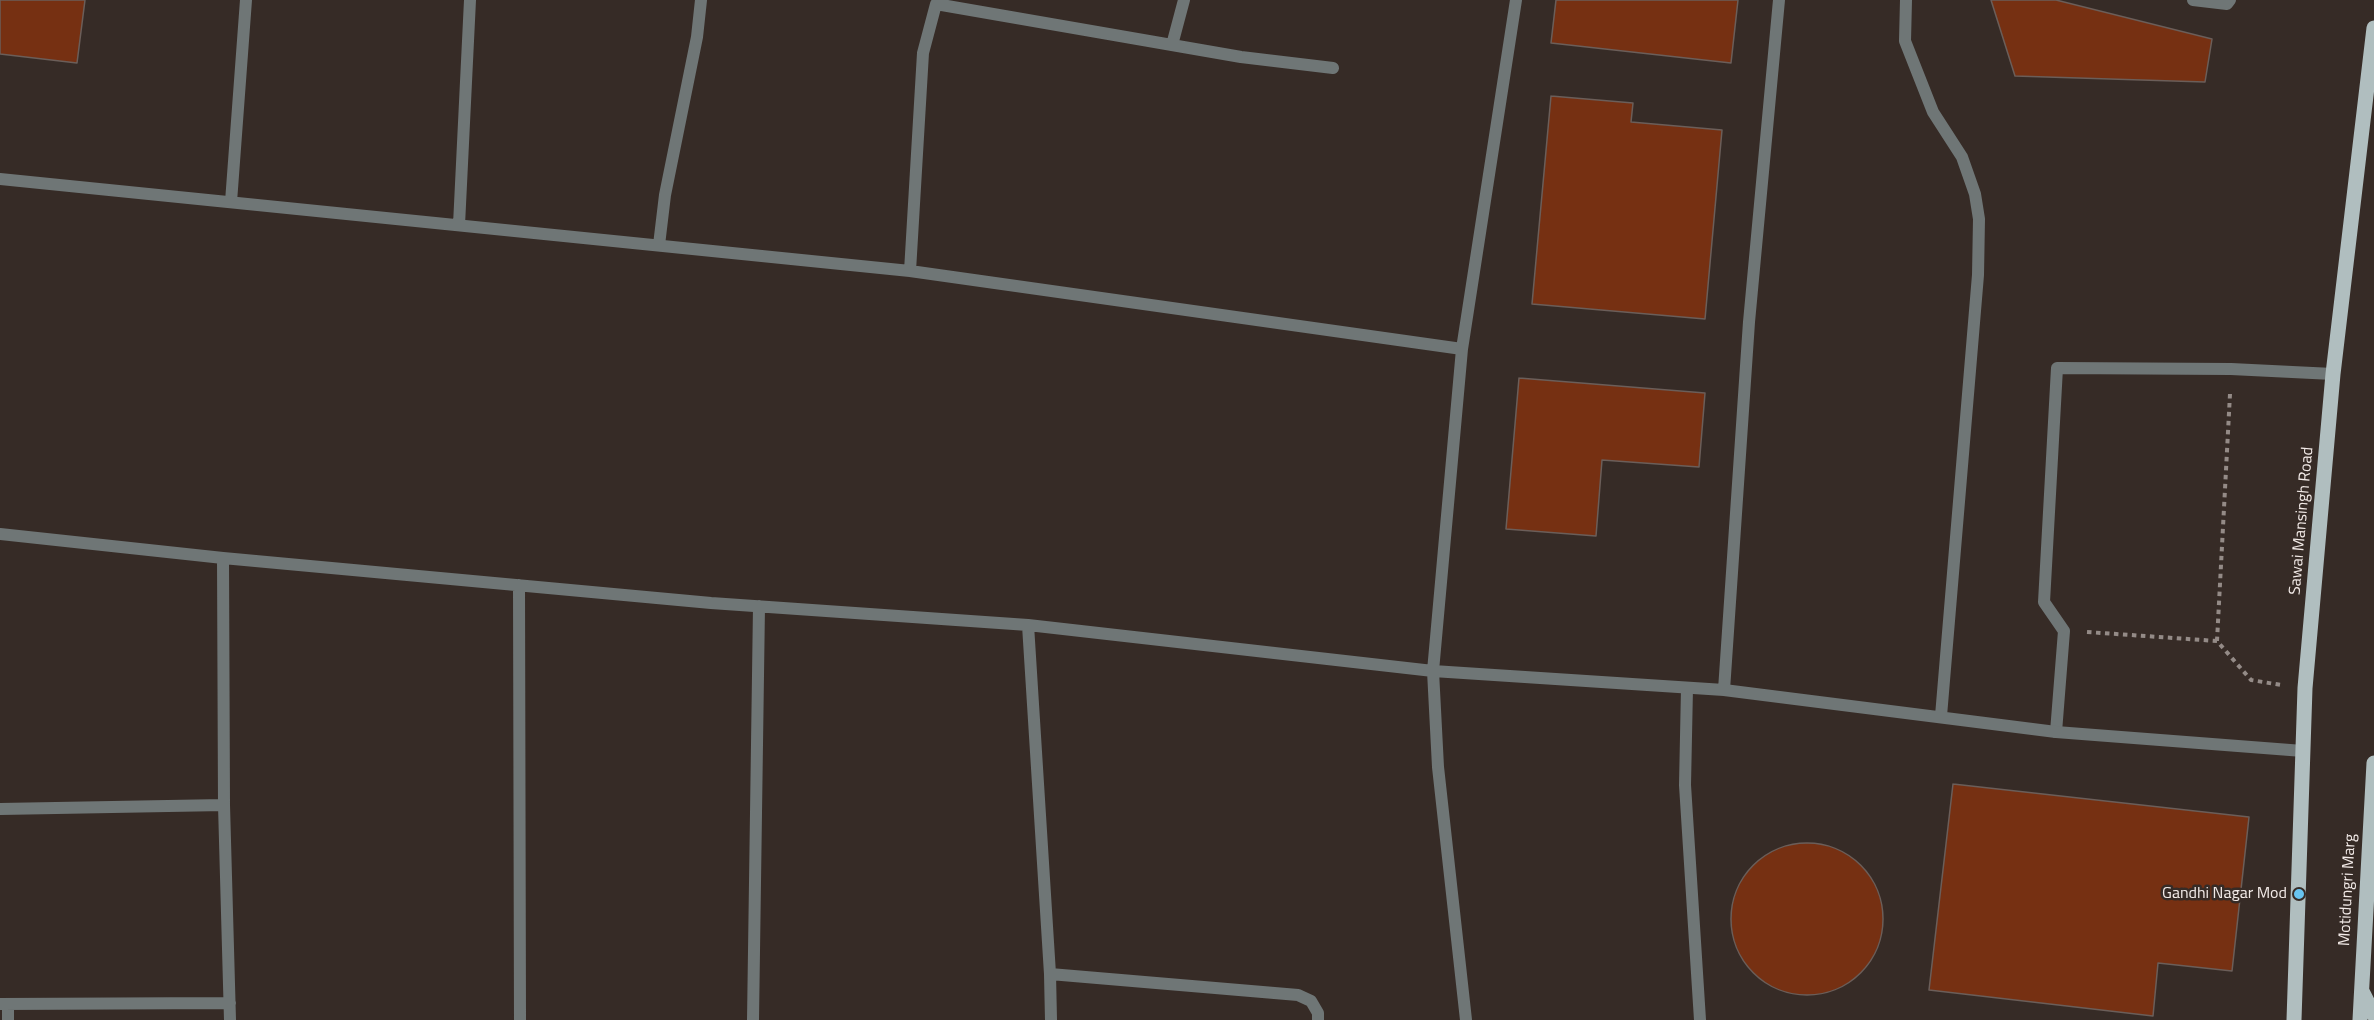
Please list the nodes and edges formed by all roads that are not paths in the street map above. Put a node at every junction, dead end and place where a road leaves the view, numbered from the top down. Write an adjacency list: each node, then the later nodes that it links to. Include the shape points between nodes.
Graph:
1 (246, 0): 15 (street)
2 (470, 0): 16 (street)
3 (701, 0): 17 (street)
4 (1184, 0): 12 (street)
5 (1516, 0): 19 (street)
6 (1779, 0): 28 (street, via 1749,322)
7 (1906, 0): 29 (street, via 1905,41 1933,112 1962,157 1979,219 1978,275)
8 (2193, 0): 9 (street, via 2227,4)
9 (2230, 0)
10 (936, 2): 12 (street); 18 (street, via 923,53)
11 (2374, 28): 20 (main road, Sawai Mansingh Road)
12 (1172, 45): 13 (street)
13 (1333, 68)
14 (0, 179): 15 (street)
15 (231, 202): 16 (street)
16 (459, 225): 17 (street)
17 (659, 245): 18 (street)
18 (910, 271): 19 (street)
19 (1462, 350): 26 (street)
20 (2333, 374): 30 (street, via 2057,368 2044,602 2064,631); 31 (main road, Sawai Mansingh Road, via 2305,688)
21 (0, 534): 22 (street)
22 (223, 558): 23 (street); 33 (street)
23 (519, 585): 24 (street); 42 (street)
24 (759, 606): 25 (street); 43 (street)
25 (1028, 625): 26 (street); 35 (street)
26 (1433, 671): 27 (street); 46 (street, via 1437,767)
27 (1687, 688): 28 (street); 47 (street, via 1685,785)
28 (1724, 690): 29 (street)
29 (1941, 716): 30 (street)
30 (2056, 732): 31 (street)
31 (2303, 751): 48 (main road, Sawai Mansingh Road)
32 (2374, 763): 36 (main road, Motidungri Marg)
33 (224, 805): 34 (street); 37 (street)
34 (0, 809)
35 (1050, 974): 44 (street); 45 (street, via 1298,995 1311,1001)
36 (2361, 988): 39 (main road); 49 (main road, Motidungri Marg)
37 (230, 1003): 38 (street); 41 (street)
38 (4, 1004): 40 (street)
39 (2374, 1015)
40 (8, 1020)
41 (230, 1020)
42 (520, 1020)
43 (753, 1020)
44 (1051, 1020)
45 (1318, 1020)
46 (1466, 1020)
47 (1700, 1020)
48 (2294, 1020)
49 (2360, 1020)

